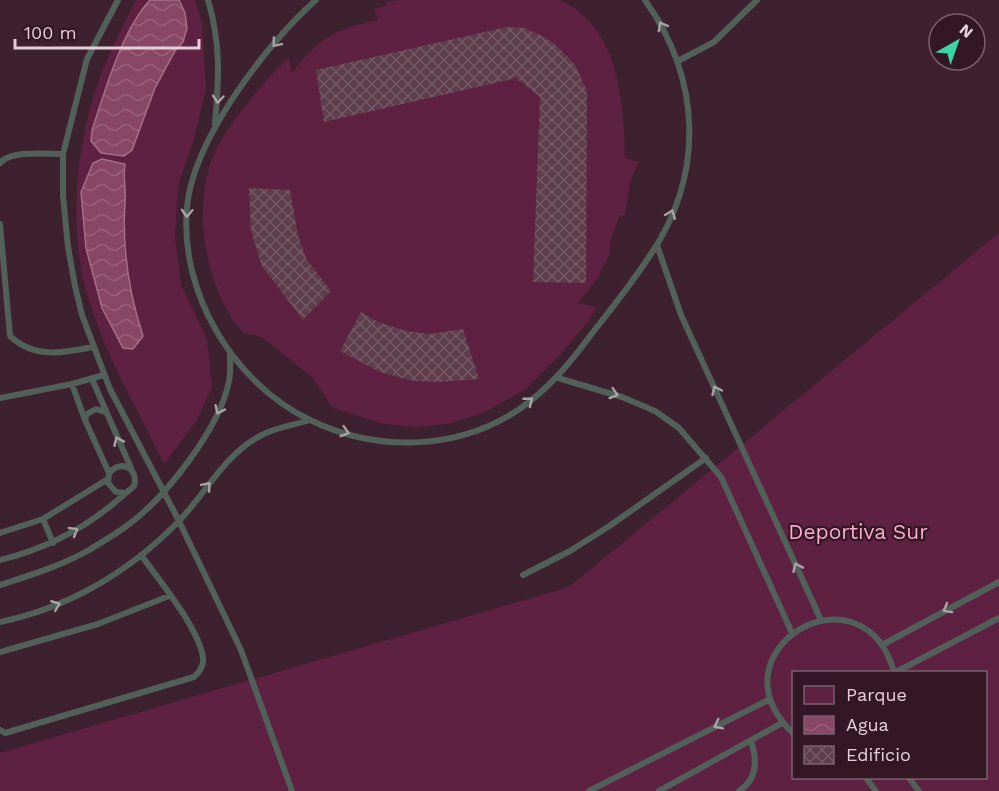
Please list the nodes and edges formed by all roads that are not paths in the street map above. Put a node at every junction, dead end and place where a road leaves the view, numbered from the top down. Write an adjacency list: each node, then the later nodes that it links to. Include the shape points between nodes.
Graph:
1 (118, 0): 8 (lane, via 87,59)
2 (208, 0): 7 (lane, one-way to 7, via 219,50)
3 (316, 0): 7 (lane, one-way to 7, via 272,47)
4 (645, 0): 6 (lane, one-way to 4, via 661,22)
5 (757, 0): 6 (lane, via 714,42)
6 (678, 61): 11 (lane, one-way to 6, via 671,217 688,152 690,118)
7 (215, 126): 13 (lane, one-way to 13, via 192,179 187,240 199,294)
8 (63, 154): 9 (lane, via 12,155); 12 (lane, via 68,247 77,296)
9 (0, 163)
10 (0, 224): 12 (lane, via 10,336 38,353)
11 (657, 245): 15 (lane); 38 (lane, one-way to 11, via 681,315)
12 (93, 347): 14 (lane)
13 (230, 354): 21 (lane, via 283,404); 25 (lane, one-way to 25, via 230,380 223,403 193,454)
14 (104, 375): 16 (lane); 25 (lane)
15 (558, 378): 21 (lane, one-way to 15, via 374,440 430,442 488,427 518,410); 22 (lane, one-way to 22, via 655,411 679,428)
16 (92, 379): 17 (lane); 19 (lane)
17 (72, 384): 18 (lane); 20 (lane)
18 (0, 398)
19 (106, 413): 20 (lane, via 96,409); 23 (lane, one-way to 19)
20 (85, 420): 24 (lane)
21 (310, 420): 28 (lane, one-way to 21, via 239,451 262,434)
22 (706, 458): 33 (lane, via 589,539); 40 (lane, via 721,477)
23 (131, 468): 24 (lane, via 119,465); 26 (lane, via 136,479)
24 (109, 476): 26 (lane, via 113,490); 27 (lane)
25 (163, 492): 28 (lane); 35 (lane, via 129,524 88,551 49,570)
26 (125, 493): 30 (lane, one-way to 26, via 102,513)
27 (43, 519): 29 (lane); 30 (lane)
28 (178, 521): 31 (lane); 50 (lane, via 241,650)
29 (0, 533)
30 (53, 543): 32 (lane)
31 (141, 555): 36 (lane); 39 (lane, one-way to 31, via 52,607 87,592)
32 (0, 560)
33 (522, 575)
34 (999, 582): 41 (lane, one-way to 41)
35 (0, 585)
36 (170, 596): 42 (lane, via 98,624); 47 (lane, via 189,624 203,657 202,670 194,677 5,733)
37 (999, 618): 44 (lane)
38 (821, 620): 40 (lane); 41 (lane, via 845,621 867,630)
39 (0, 621)
40 (792, 633): 45 (lane, via 771,662)
41 (882, 645): 43 (lane)
42 (0, 652)
43 (895, 671)
44 (897, 671)
45 (770, 699): 46 (lane); 51 (lane, one-way to 51)
46 (782, 723): 48 (lane); 49 (lane)
47 (0, 730)
48 (792, 732)
49 (751, 741): 52 (lane); 53 (lane, via 755,767)
50 (292, 791)
51 (588, 791)
52 (659, 791)
53 (739, 791)

